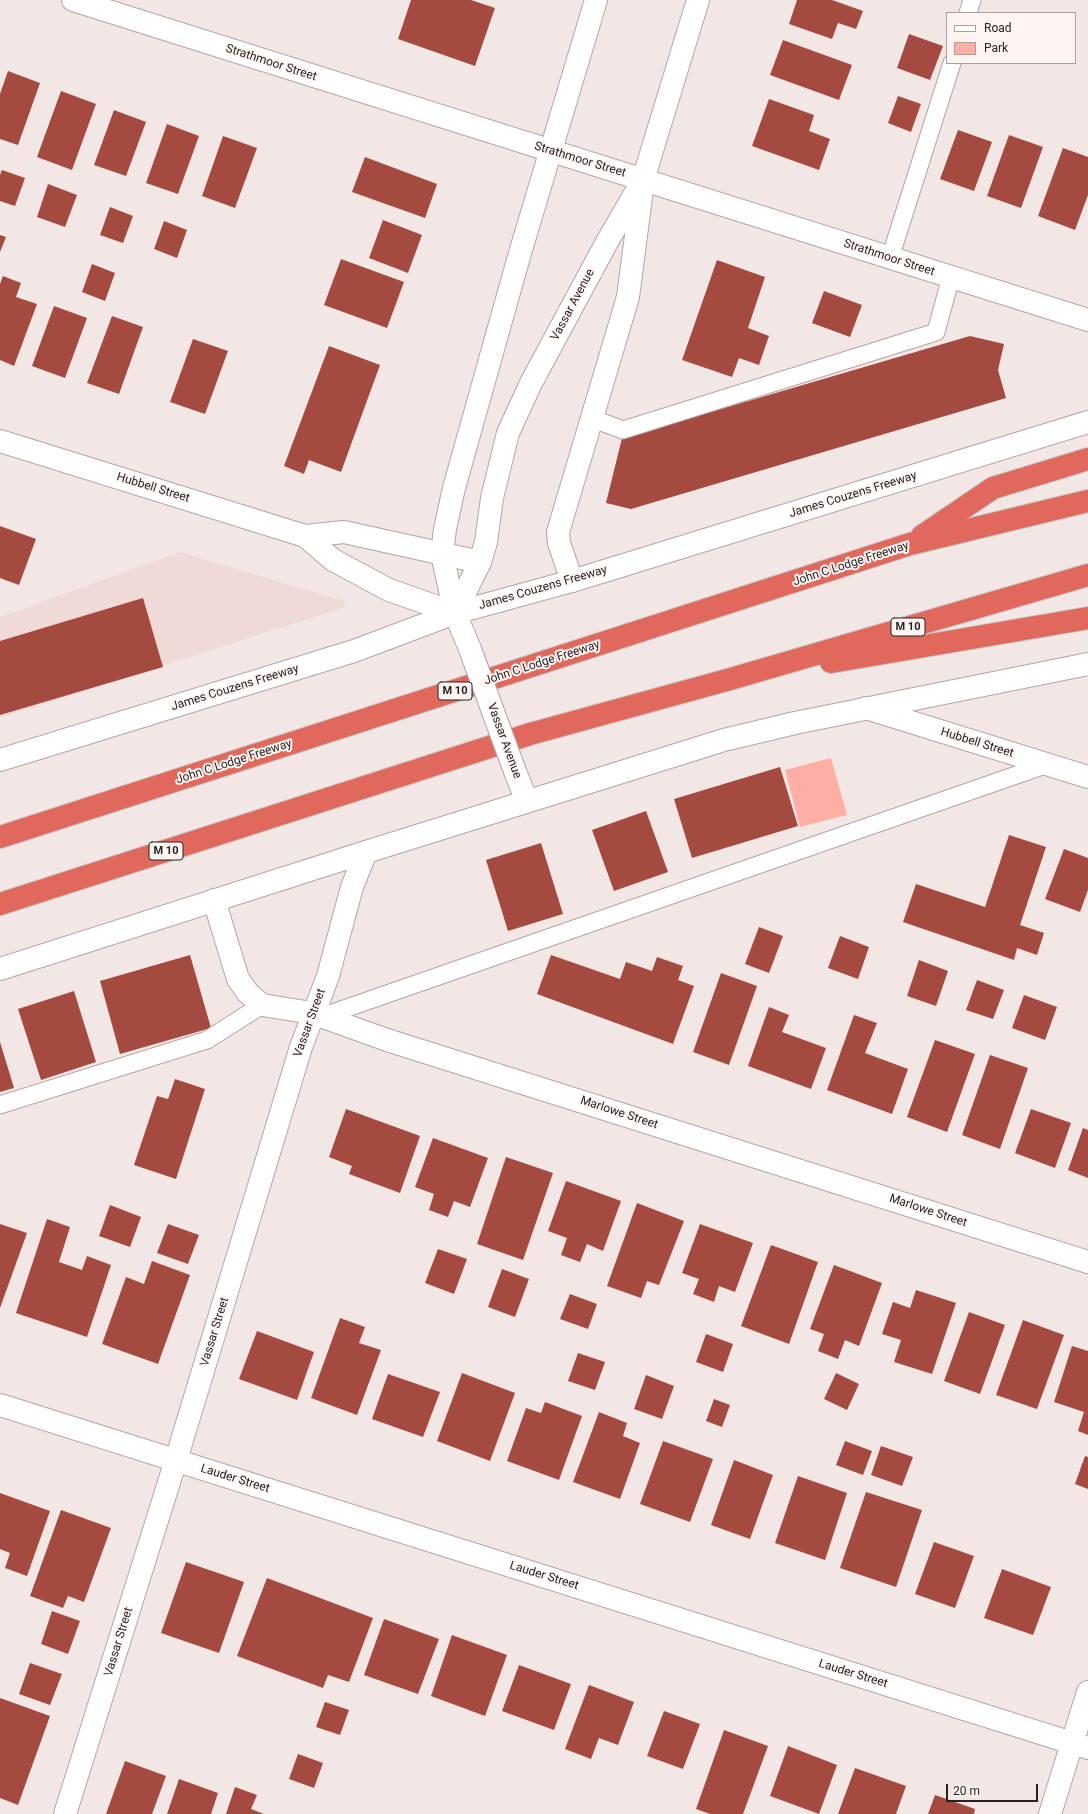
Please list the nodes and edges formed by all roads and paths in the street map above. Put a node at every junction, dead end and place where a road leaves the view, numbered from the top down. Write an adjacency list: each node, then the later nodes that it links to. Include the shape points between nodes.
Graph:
1 (73, 0): 7 (street, Strathmoor Street)
2 (596, 0): 7 (street, Vassar Avenue)
3 (698, 0): 8 (street, Vassar Avenue)
4 (972, 0): 5 (lane)
5 (968, 12)
6 (952, 64): 9 (lane)
7 (550, 151): 8 (street, Strathmoor Street); 19 (street, Vassar Avenue, via 454,488)
8 (643, 180): 9 (street, Strathmoor Street); 12 (street, via 628,297); 20 (street, Vassar Avenue, via 535,376 508,433)
9 (890, 258): 10 (street, Strathmoor Street)
10 (951, 277): 11 (street, Strathmoor Street); 12 (lane, via 936,332 623,430)
11 (1088, 320)
12 (591, 418): 22 (street, via 558,532 559,543)
13 (1088, 422): 22 (street, James Couzens Freeway)
14 (0, 440): 17 (street, Hubbell Street)
15 (1088, 459): 18 (highway, via 993,488)
16 (1088, 501): 18 (highway, John C Lodge Freeway / M 10)
17 (305, 536): 19 (street, Hubbell Street, via 344,532); 23 (street, Hubbell Street, via 333,560 389,590)
18 (910, 544): 32 (highway, John C Lodge Freeway / M 10)
19 (442, 554): 20 (street, Hubbell Street); 23 (street, Vassar Avenue)
20 (480, 562): 23 (street, Vassar Avenue)
21 (1088, 575): 26 (highway, M 10)
22 (572, 581): 23 (street, James Couzens Freeway)
23 (456, 613): 28 (street, James Couzens Freeway, via 354,651); 31 (street, Vassar Avenue, bridge)
24 (1088, 618): 26 (highway)
25 (1088, 664): 27 (street)
26 (727, 680): 35 (highway, M 10, via 530,734)
27 (866, 708): 29 (street, Hubbell Street); 31 (street, via 724,740)
28 (0, 760)
29 (1048, 764): 30 (street, Hubbell Street); 38 (lane)
30 (1088, 777)
31 (527, 802): 33 (street)
32 (0, 837)
33 (366, 852): 34 (street); 38 (street, Vassar Street, via 352,887)
34 (214, 900): 36 (street); 37 (street, via 238,979 248,993)
35 (0, 904)
36 (0, 969)
37 (262, 1005): 38 (street, Marlowe Street); 39 (lane, via 207,1040)
38 (317, 1015): 40 (street, Marlowe Street, via 387,1040); 42 (street, Vassar Street, via 299,1054)
39 (0, 1105)
40 (1088, 1262)
41 (0, 1405): 42 (street, Lauder Street)
42 (176, 1460): 44 (street, Lauder Street); 45 (street, Vassar Street)
43 (1088, 1692): 44 (street)
44 (1080, 1745): 46 (street)
45 (65, 1814)
46 (1050, 1814)

